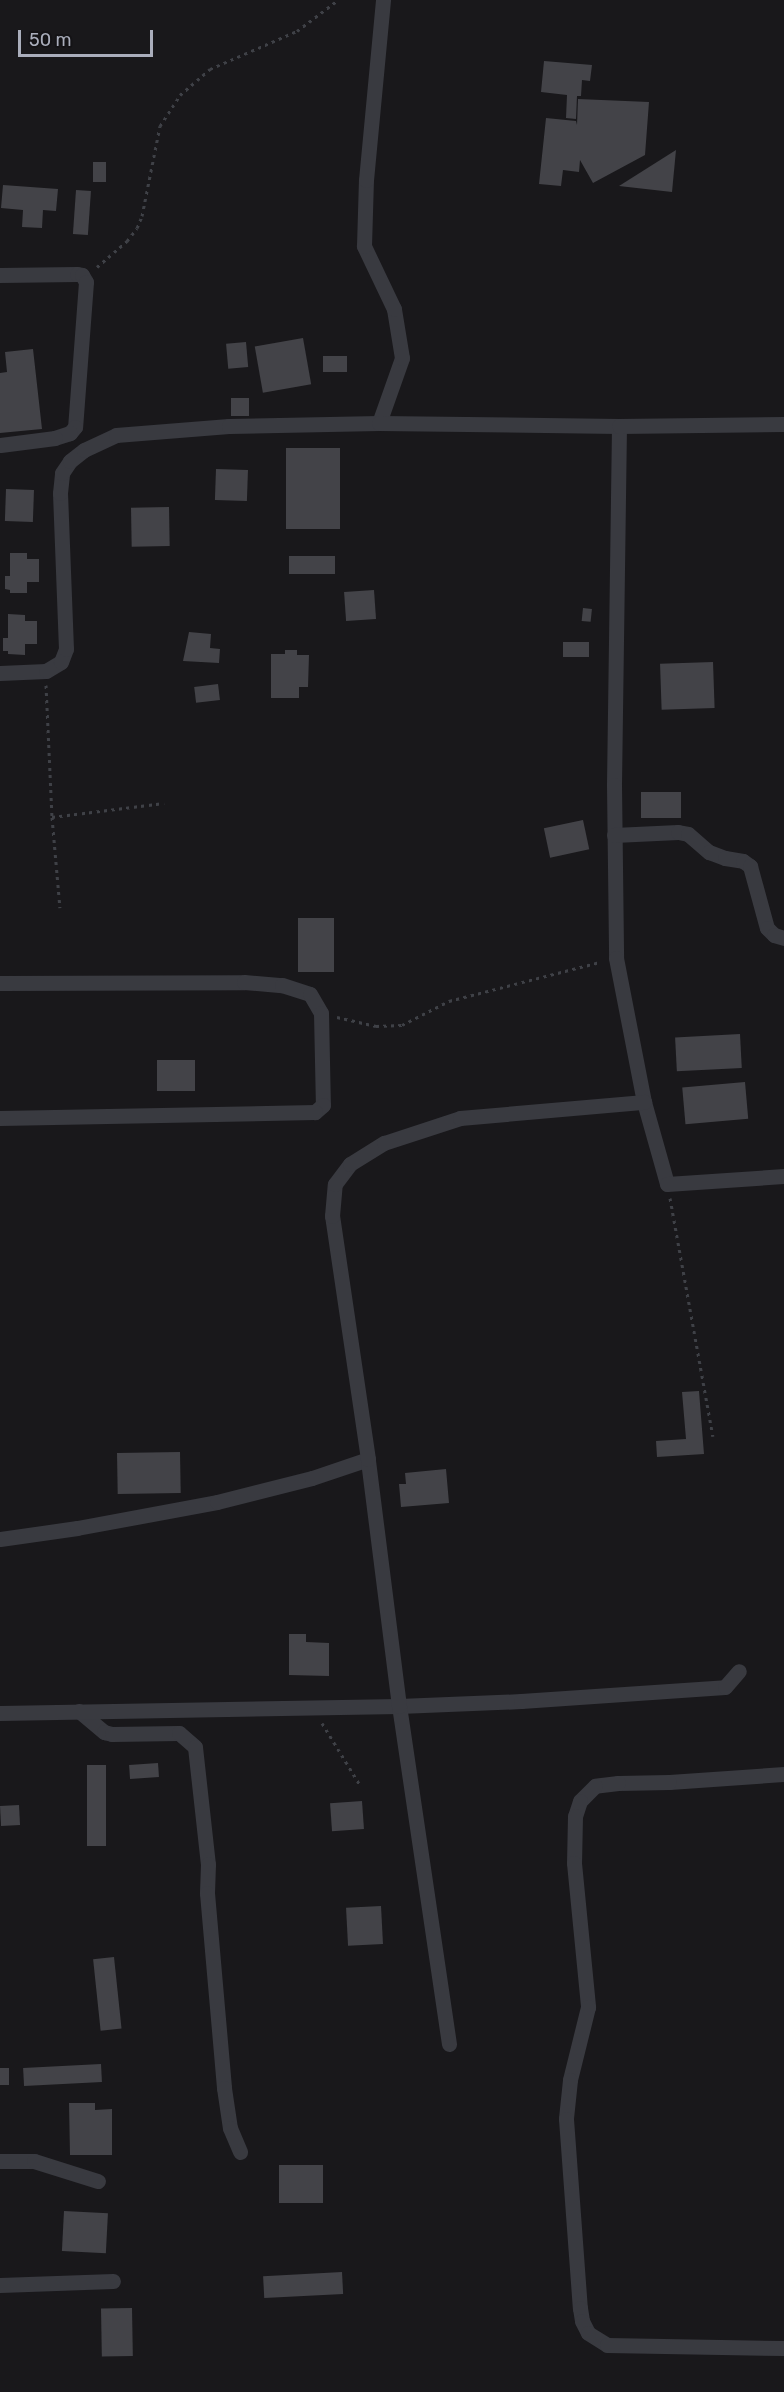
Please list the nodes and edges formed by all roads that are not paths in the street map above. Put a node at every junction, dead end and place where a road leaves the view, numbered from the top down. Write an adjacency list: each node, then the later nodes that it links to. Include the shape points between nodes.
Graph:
1 (383, 0): 3 (street, via 366,180 364,246 394,309 402,358)
2 (0, 275): 6 (street, via 77,274 84,278 75,427 55,438)
3 (379, 423): 5 (street); 7 (street, via 229,426 116,435 70,460 62,473 60,493 66,649 61,662 46,671)
4 (784, 424): 5 (street)
5 (619, 426): 8 (street)
6 (0, 445)
7 (0, 673)
8 (614, 835): 9 (street, via 688,834 709,852 743,861 750,866 767,928); 11 (street, via 616,958)
9 (784, 938)
10 (0, 983): 12 (street, via 244,982 282,985 310,994 321,1013 322,1105 315,1112)
11 (644, 1102): 13 (street, via 667,1184); 14 (street, via 460,1118 384,1143 350,1164 335,1184 332,1216)
12 (0, 1118)
13 (784, 1176)
14 (368, 1459): 15 (street, via 217,1502); 17 (street)
15 (0, 1539)
16 (739, 1671): 17 (street, via 725,1687)
17 (399, 1706): 18 (street); 21 (street)
18 (79, 1712): 19 (street); 22 (street, via 104,1732 179,1733 195,1747 224,2088 230,2128)
19 (0, 1713)
20 (784, 1774): 27 (street, via 595,1786 580,1801 575,1816 574,1863 588,2007 570,2080 566,2119 580,2308 588,2332 607,2345)
21 (450, 2044)
22 (240, 2152)
23 (0, 2161): 24 (street, via 34,2161)
24 (98, 2181)
25 (113, 2281): 26 (street)
26 (0, 2285)
27 (784, 2348)

